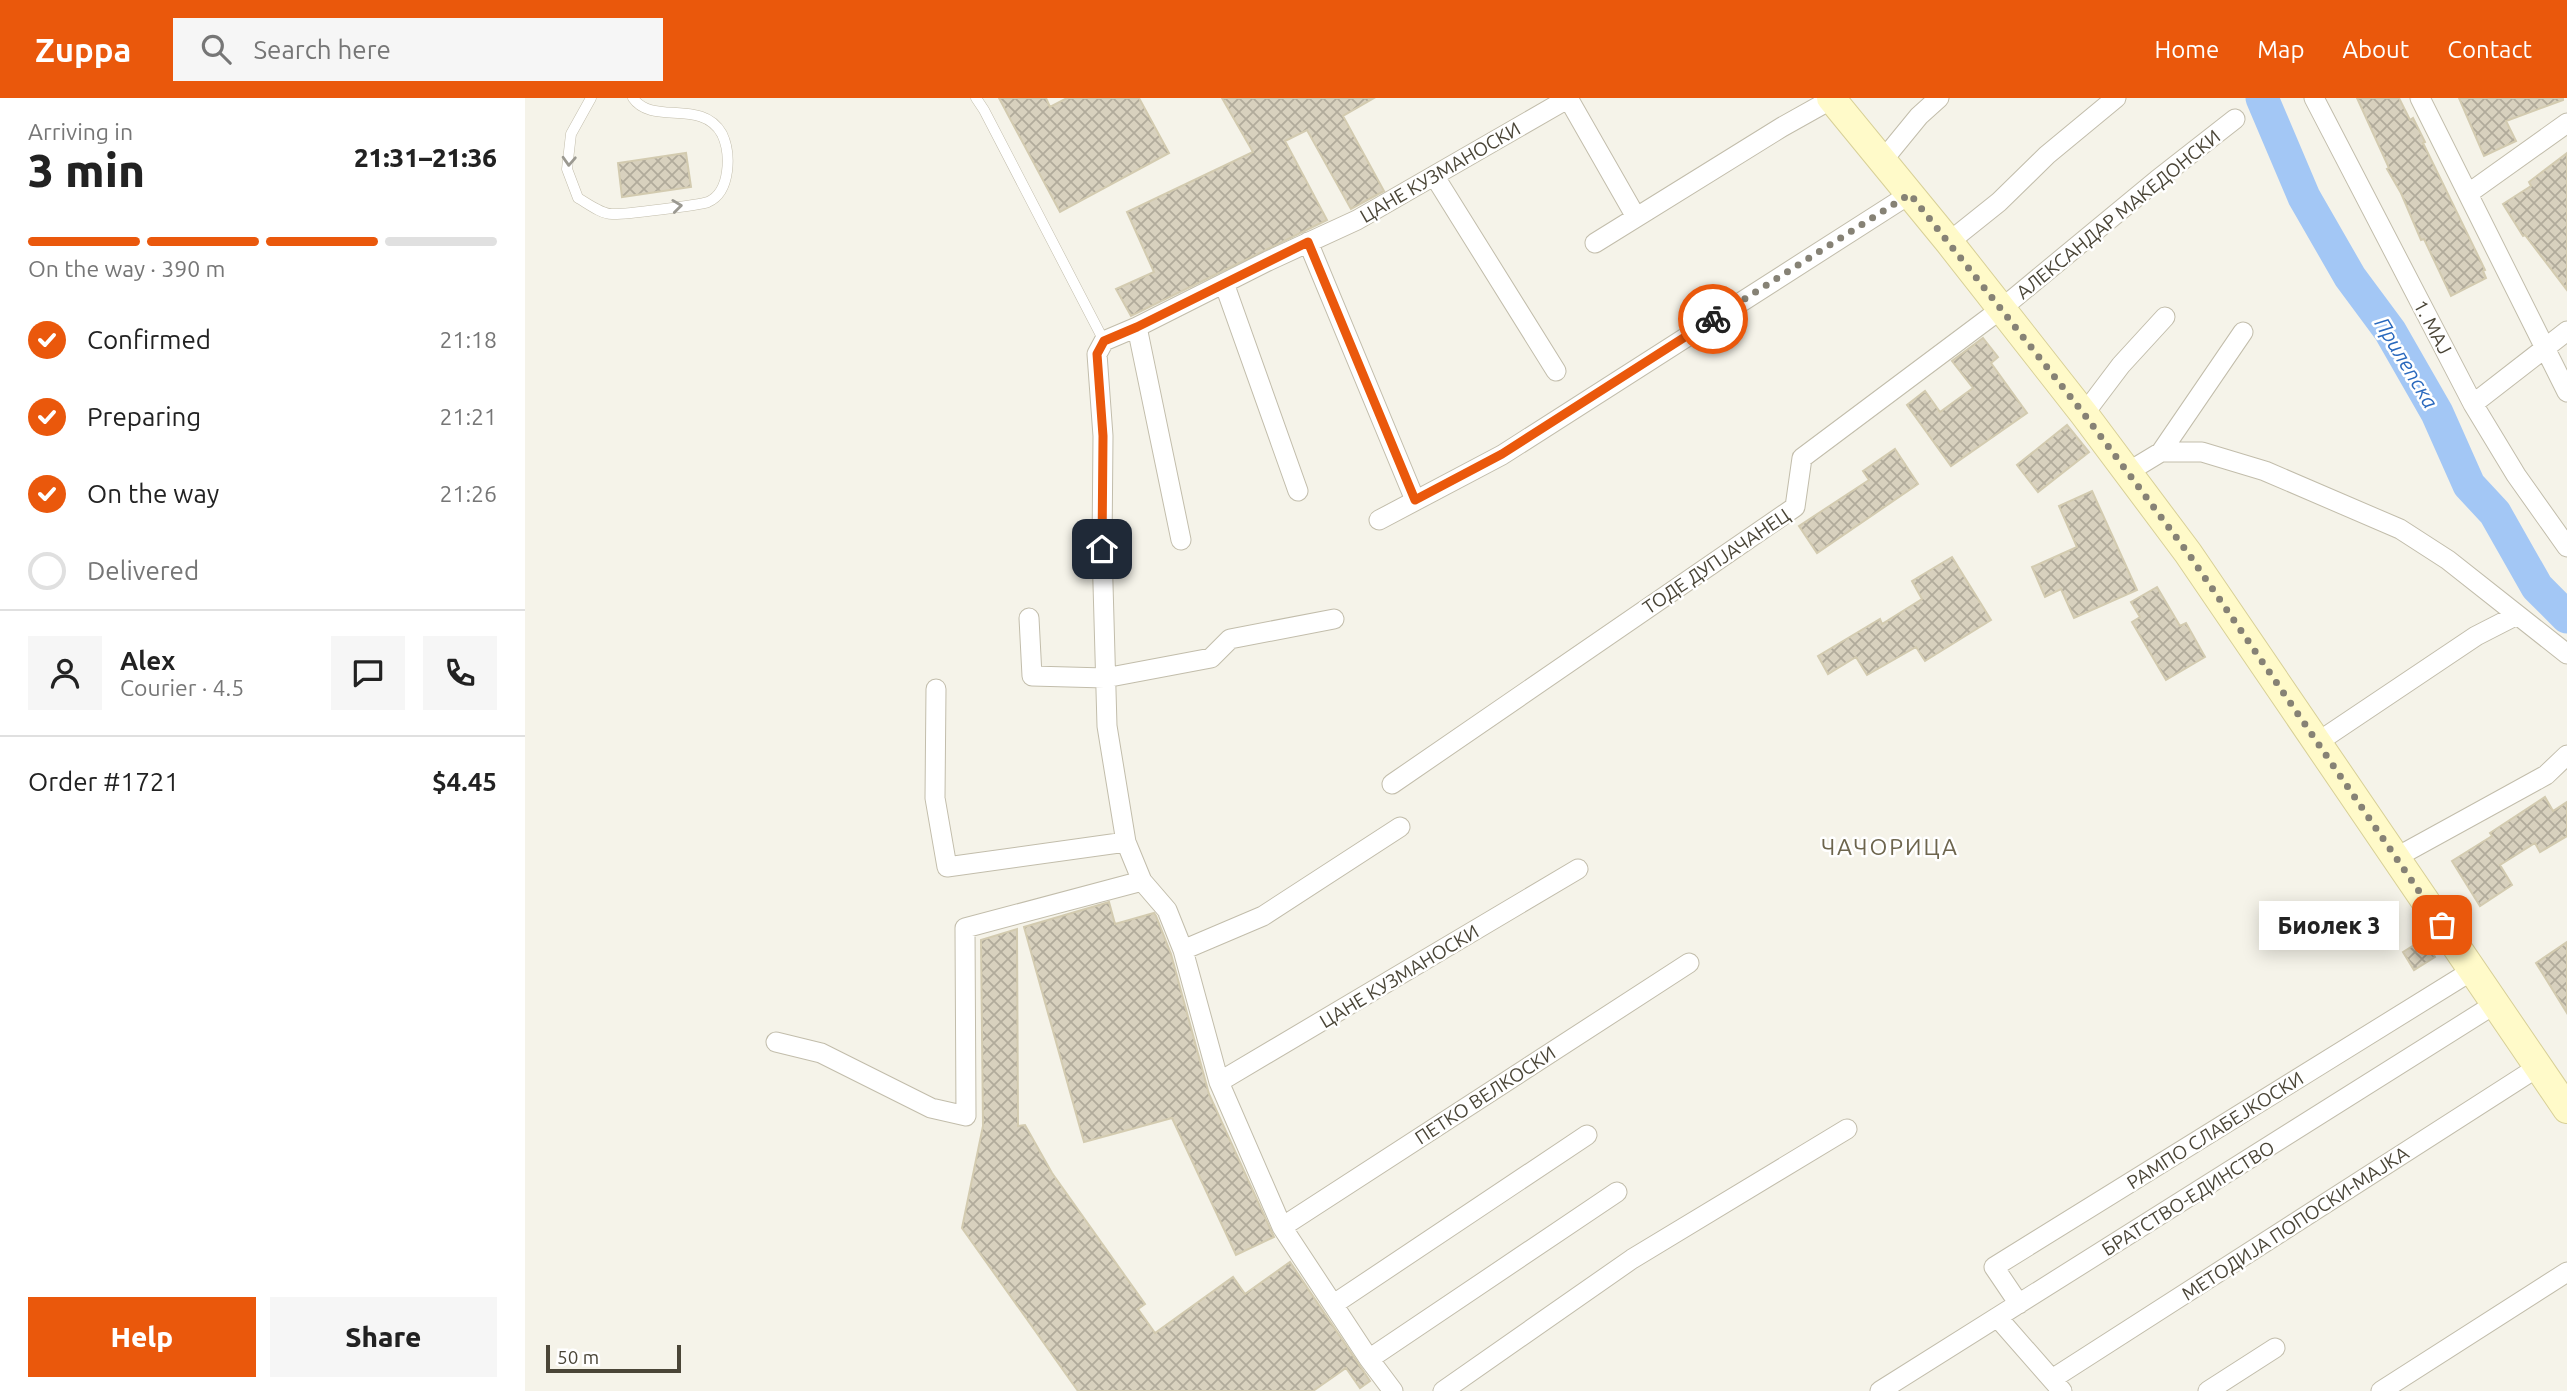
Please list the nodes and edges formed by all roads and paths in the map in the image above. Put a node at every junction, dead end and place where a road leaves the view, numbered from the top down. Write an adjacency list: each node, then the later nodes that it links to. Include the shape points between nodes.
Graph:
1 (591, 98): 2 (lane, one-way to 2, via 571,134 567,169 578,198 610,214 709,201 724,186 728,163 722,134 710,117 685,110 656,111)
2 (633, 98)
3 (976, 98): 26 (lane)
4 (1569, 98): 13 (street, ЦАНЕ КУЗМАНОСКИ); 16 (street)
5 (1832, 98): 12 (street, АЛЕКСАНДАР МАКЕДОНСКИ); 16 (street, АЛЕКСАНДАР МАКЕДОНСКИ)
6 (1939, 98): 12 (street)
7 (2116, 98): 18 (street)
8 (2314, 98): 30 (street, 1. МАЈ)
9 (2420, 98): 14 (street)
10 (2235, 118): 21 (street, АЛЕКСАНДАР МАКЕДОНСКИ)
11 (2567, 123): 14 (street)
12 (1883, 160): 15 (street, АЛЕКСАНДАР МАКЕДОНСКИ)
13 (1435, 177): 17 (street, ЦАНЕ КУЗМАНОСКИ); 28 (street)
14 (2469, 193): 27 (street)
15 (1910, 194): 18 (street, АЛЕКСАНДАР МАКЕДОНСКИ); 35 (street, via 1502,454)
16 (1636, 218): 19 (street, АЛЕКСАНДАР МАКЕДОНСКИ)
17 (1308, 242): 20 (street, ЦАНЕ КУЗМАНОСКИ); 35 (street)
18 (1949, 242): 21 (street, АЛЕКСАНДАР МАКЕДОНСКИ)
19 (1595, 243)
20 (1224, 283): 23 (street, ЦАНЕ КУЗМАНОСКИ); 34 (street)
21 (2001, 309): 31 (street, АЛЕКСАНДАР МАКЕДОНСКИ); 47 (street, ТОДЕ ДУПЈАЧАНЕЦ, via 1802,458 1795,507)
22 (2165, 317): 31 (street)
23 (1137, 327): 26 (street, ЦАНЕ КУЗМАНОСКИ); 37 (street)
24 (2567, 331): 27 (street)
25 (2243, 332): 32 (street)
26 (1104, 341): 43 (street, via 1097,354 1103,436)
27 (2546, 348): 29 (street); 30 (street)
28 (1556, 370)
29 (2567, 392)
30 (2473, 404): 38 (street, 1. МАЈ)
31 (2084, 414): 33 (street, АЛЕКСАНДАР МАКЕДОНСКИ)
32 (2161, 452): 33 (street); 39 (street, via 2202,452 2265,471 2400,529)
33 (2127, 471): 45 (street, АЛЕКСАНДАР МАКЕДОНСКИ)
34 (1298, 491)
35 (1415, 500): 36 (street)
36 (1379, 520)
37 (1181, 540)
38 (2567, 547)
39 (2517, 615): 42 (street); 45 (street, via 2476,636)
40 (1029, 618): 43 (street, via 1032,676)
41 (1334, 619): 43 (street, via 1230,639 1211,658)
42 (2567, 654)
43 (1105, 678): 49 (street, via 1107,726)
44 (936, 689): 49 (street, via 935,798 947,867)
45 (2318, 742): 50 (street, АЛЕКСАНДАР МАКЕДОНСКИ)
46 (2567, 755): 50 (street, via 2546,775)
47 (1392, 783)
48 (1400, 827): 53 (street, via 1263,916)
49 (1126, 842): 52 (street)
50 (2395, 858): 55 (street, АЛЕКСАНДАР МАКЕДОНСКИ)
51 (1578, 869): 59 (street, ЦАНЕ КУЗМАНОСКИ)
52 (1142, 881): 53 (street, via 1167,910); 57 (street, via 965,928 966,1116 931,1108 821,1053)
53 (1183, 950): 59 (street)
54 (1689, 963): 64 (street, ПЕТКО ВЕЛКОСКИ)
55 (2473, 970): 56 (street, АЛЕКСАНДАР МАКЕДОНСКИ); 67 (street, РАМПО СЛАБЕЈКОСКИ, via 1994,1268)
56 (2495, 1004): 58 (street, АЛЕКСАНДАР МАКЕДОНСКИ); 67 (street, БРАТСТВО-ЕДИНСТВО)
57 (776, 1042)
58 (2538, 1067): 60 (street, АЛЕКСАНДАР МАКЕДОНСКИ); 71 (street, МЕТОДИЈА ПОПОСКИ-МАЈКА)
59 (1219, 1082): 64 (street)
60 (2567, 1109)
61 (1847, 1129): 73 (street, via 1632,1259)
62 (1587, 1135): 66 (street)
63 (1617, 1192): 70 (street)
64 (1282, 1227): 66 (street)
65 (2567, 1272): 76 (street)
66 (1334, 1304): 70 (street)
67 (2019, 1304): 68 (street, БРАТСТВО-ЕДИНСТВО)
68 (1998, 1318): 71 (street); 74 (street, БРАТСТВО-ЕДИНСТВО)
69 (2275, 1348): 75 (street)
70 (1369, 1359): 72 (street)
71 (2057, 1385)
72 (1393, 1391)
73 (1443, 1391)
74 (1880, 1391)
75 (2209, 1391)
76 (2381, 1391)

